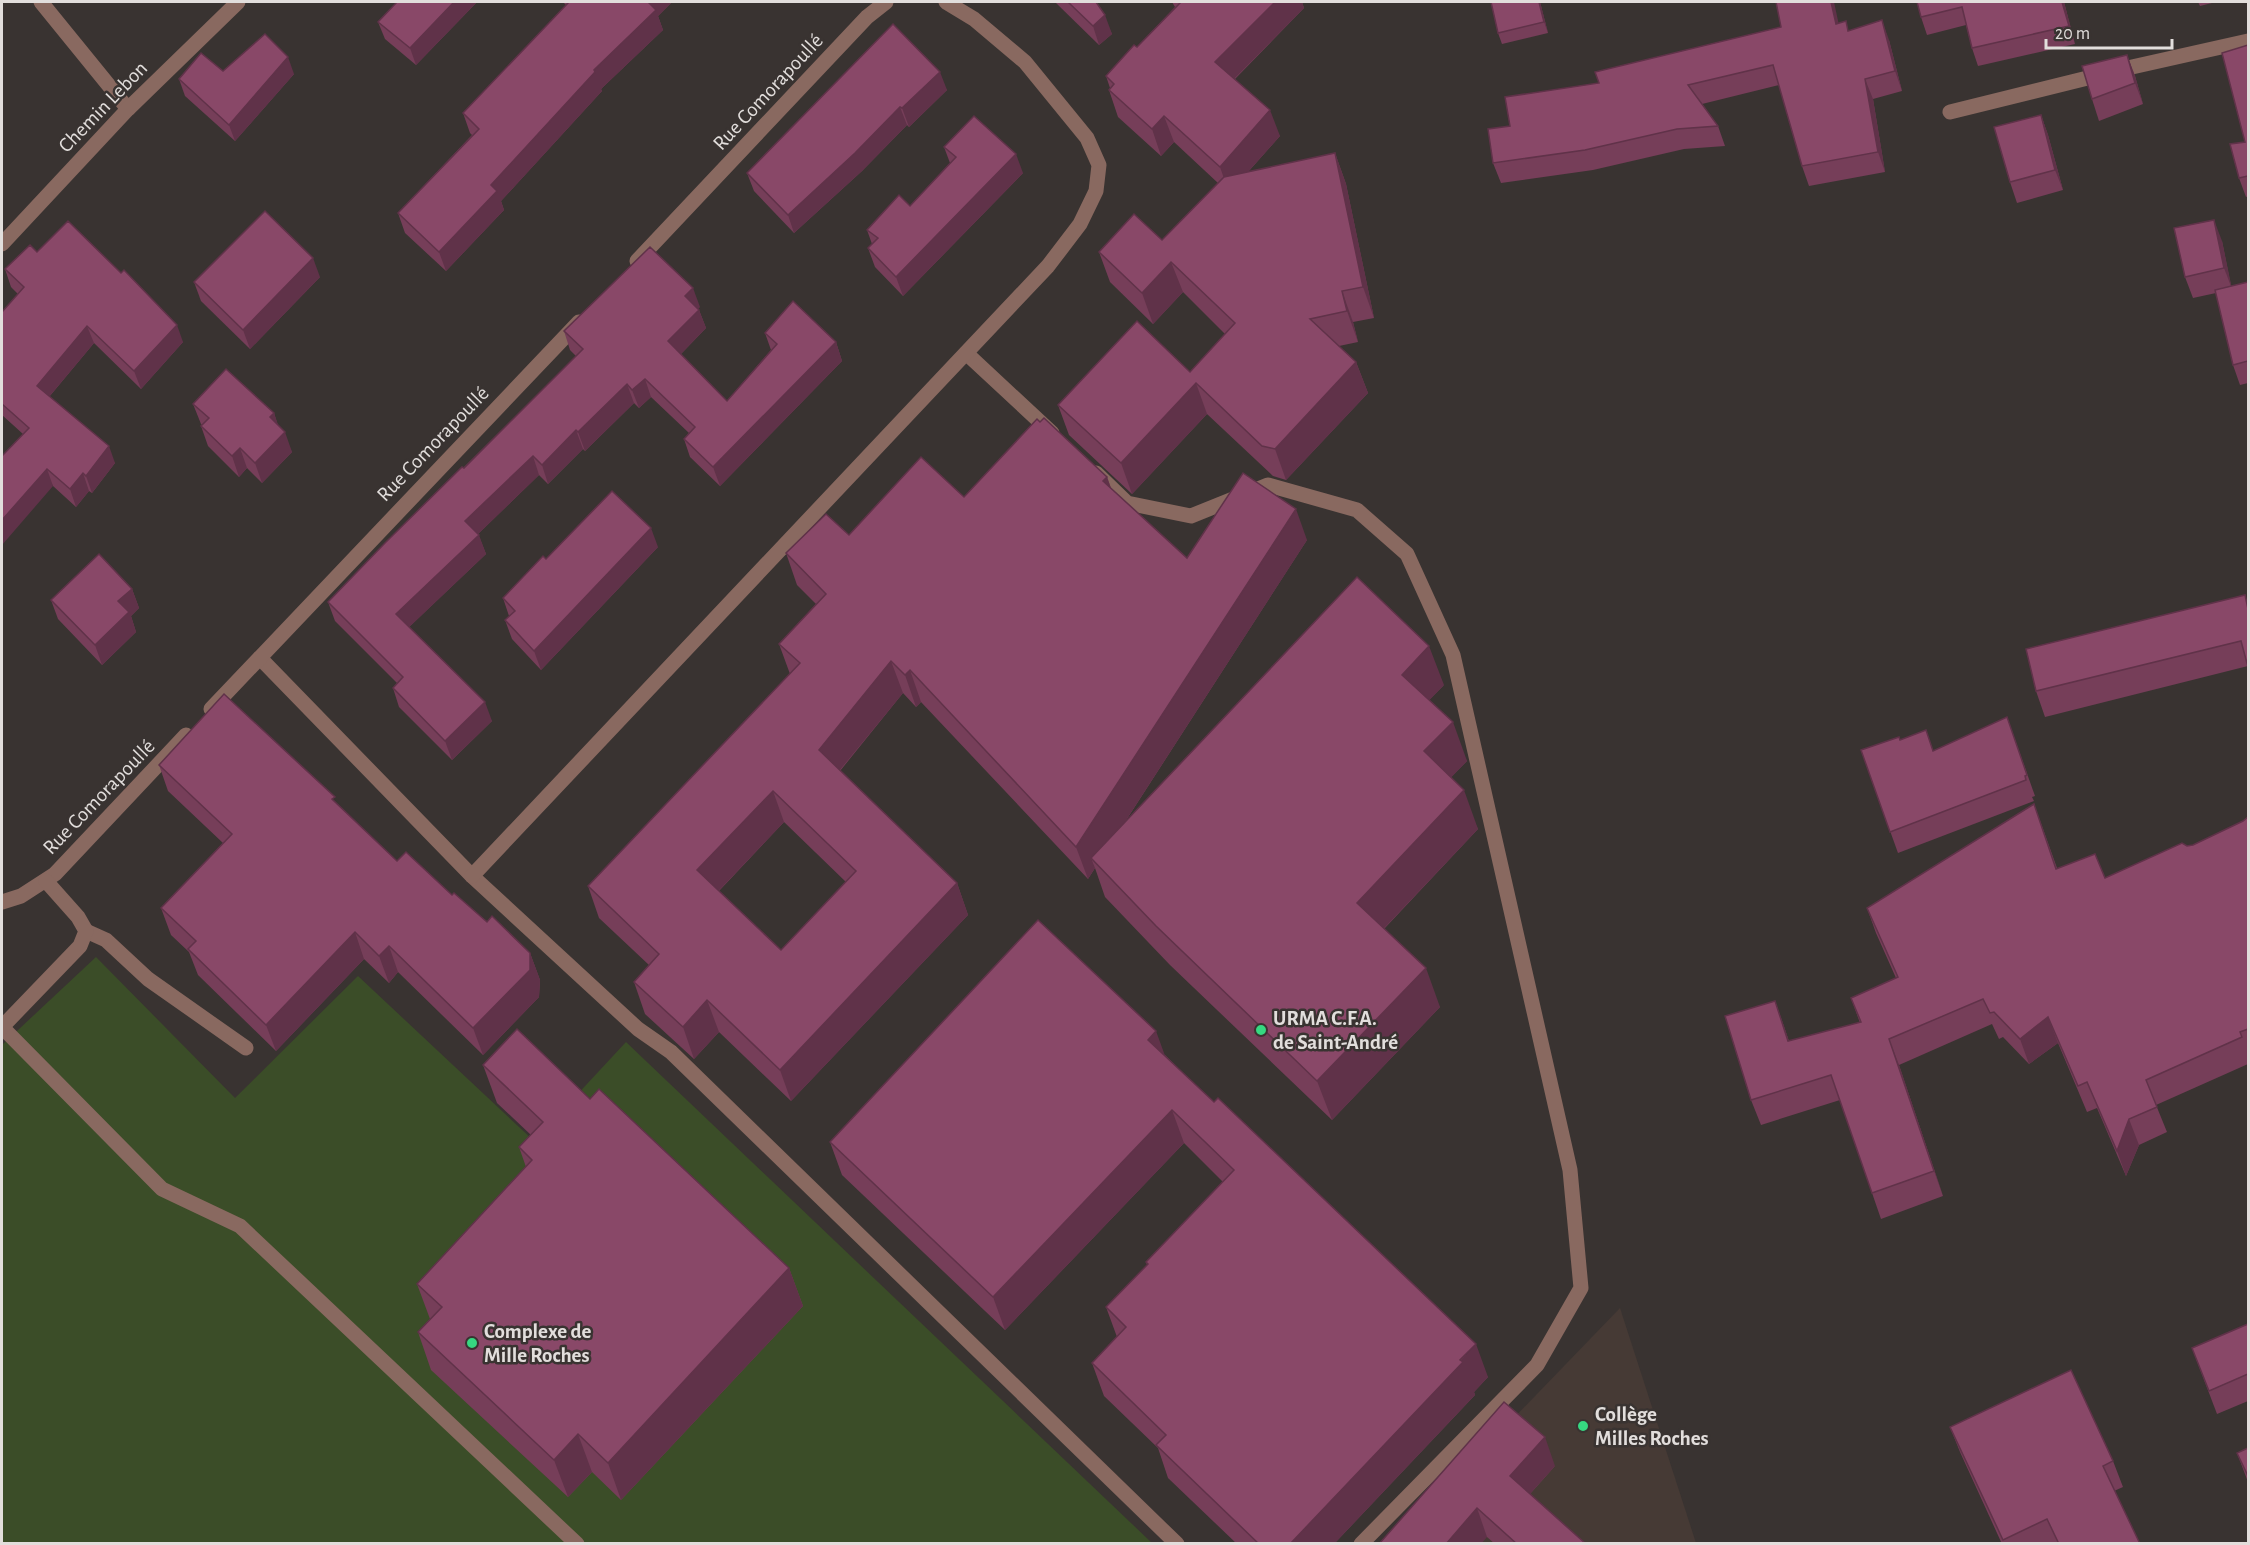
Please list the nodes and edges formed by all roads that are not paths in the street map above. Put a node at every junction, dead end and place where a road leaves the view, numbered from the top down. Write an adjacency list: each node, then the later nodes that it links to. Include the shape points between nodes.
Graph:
1 (41, 2): 6 (street)
2 (238, 2): 6 (street, Chemin Lebon)
3 (886, 2): 9 (street, Rue Comorapoullé, via 867,17)
4 (946, 2): 11 (street, via 974,19 1025,62 1087,138 1099,165 1096,191 1080,224 1048,266)
5 (2248, 41): 7 (street)
6 (128, 110): 8 (street, Chemin Lebon)
7 (1950, 112)
8 (2, 244)
9 (630, 268)
10 (589, 311): 14 (street, Rue Comorapoullé)
11 (966, 353): 12 (street); 15 (street)
12 (1059, 439)
13 (1084, 463): 23 (street, via 1127,503 1191,516 1268,485 1357,510 1407,554 1453,655 1570,1170 1581,1288 1537,1365)
14 (260, 658): 15 (street); 16 (street, Rue Comorapoullé)
15 (472, 876): 22 (street, via 638,1029 671,1052)
16 (45, 881): 17 (street, Rue Comorapoullé); 18 (street)
17 (2, 902)
18 (86, 931): 19 (street, via 80,946); 20 (street, via 106,940 148,979)
19 (2, 1027): 21 (street, via 162,1189 240,1226)
20 (246, 1048)
21 (577, 1544)
22 (1177, 1544)
23 (1361, 1544)

